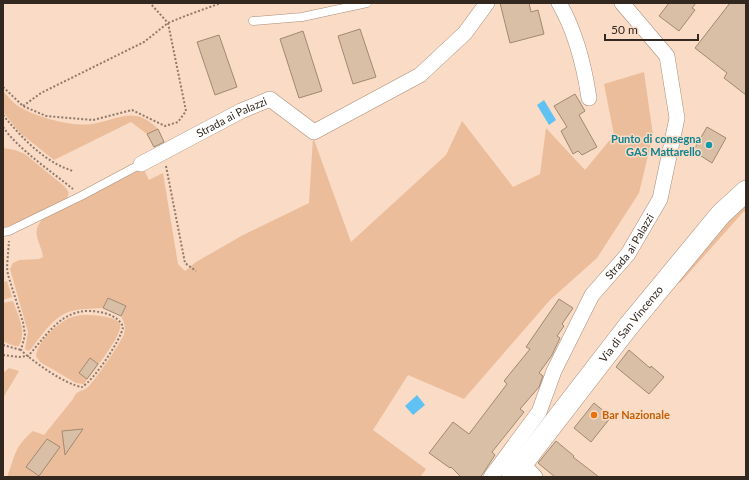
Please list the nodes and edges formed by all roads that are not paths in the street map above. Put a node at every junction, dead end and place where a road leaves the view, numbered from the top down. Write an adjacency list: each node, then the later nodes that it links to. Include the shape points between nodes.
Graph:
1 (367, 3): 5 (lane, via 302,17)
2 (487, 3): 7 (street, Strada ai Palazzi, via 465,33 420,75 314,132 270,99 241,111)
3 (559, 3): 6 (street, via 580,52)
4 (622, 3): 11 (street, Strada ai Palazzi, via 667,56 677,118 660,199 628,254 592,295 554,371 539,412)
5 (254, 20)
6 (589, 98)
7 (141, 164): 9 (lane)
8 (746, 191): 10 (main road, Via di San Vincenzo, via 721,214 627,328)
9 (7, 231)
10 (523, 472)
11 (491, 477)

